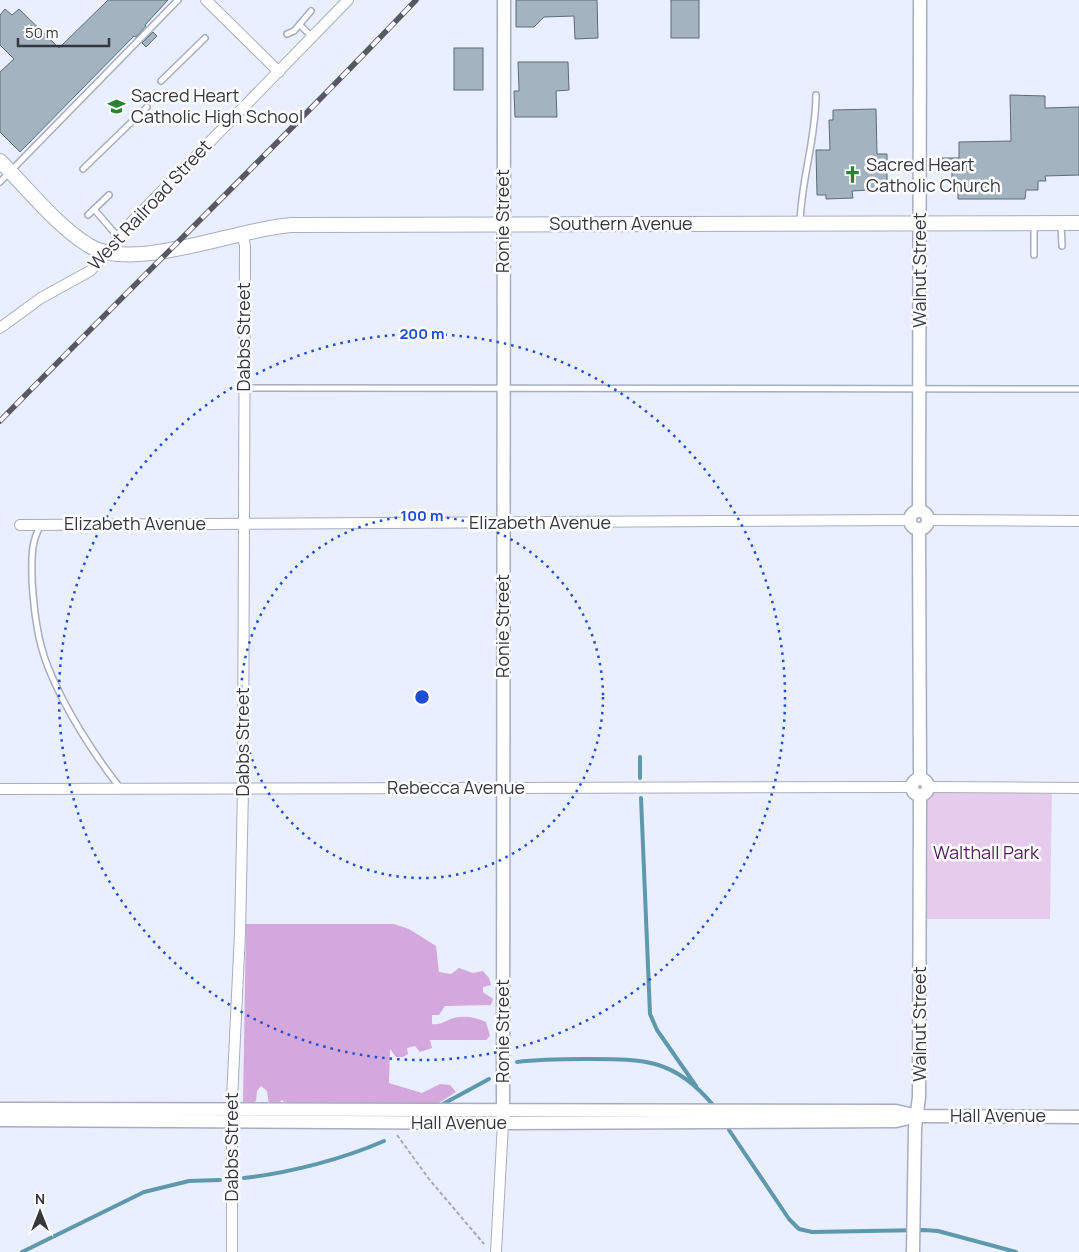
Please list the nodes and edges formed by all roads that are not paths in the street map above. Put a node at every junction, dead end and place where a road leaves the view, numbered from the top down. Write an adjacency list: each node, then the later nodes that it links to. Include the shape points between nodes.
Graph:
1 (178, 0): 17 (lane)
2 (206, 0): 11 (street)
3 (348, 0): 9 (street, West Railroad Street)
4 (504, 0): 27 (street, Ronie Street)
5 (920, 0): 23 (street, Walnut Street)
6 (311, 11): 7 (lane)
7 (300, 25): 8 (lane); 9 (lane)
8 (287, 34)
9 (312, 37): 11 (street, West Railroad Street)
10 (205, 38): 12 (lane)
11 (279, 72): 29 (street, West Railroad Street)
12 (161, 81)
13 (816, 95): 22 (lane, via 814,132 800,194)
14 (147, 107): 16 (lane)
15 (0, 161): 17 (main road)
16 (83, 168)
17 (10, 171): 18 (lane); 31 (main road, via 73,234)
18 (0, 182)
19 (109, 195): 20 (lane)
20 (94, 209): 21 (lane); 29 (lane)
21 (88, 215)
22 (800, 224): 23 (main road, Southern Avenue); 27 (main road, Southern Avenue)
23 (920, 224): 24 (main road, Southern Avenue); 36 (street, Walnut Street)
24 (1034, 224): 25 (main road, Southern Avenue); 32 (lane)
25 (1061, 224): 26 (main road, Southern Avenue); 30 (lane)
26 (1079, 224)
27 (503, 225): 28 (main road, Southern Avenue, via 292,225); 35 (street, Ronie Street)
28 (242, 232): 31 (main road, Southern Avenue, via 134,256); 34 (street, Dabbs Street, via 245,246)
29 (119, 237): 31 (street, West Railroad Street)
30 (1062, 246)
31 (106, 254): 33 (street, West Railroad Street, via 90,270 40,298)
32 (1034, 255)
33 (0, 328)
34 (244, 388): 35 (lane); 42 (street, Dabbs Street)
35 (503, 388): 36 (lane); 41 (street, Ronie Street)
36 (920, 389): 37 (lane); 38 (street, Walnut Street)
37 (1079, 389)
38 (919, 511): 39 (street, via 913,512); 45 (street, via 925,513)
39 (910, 520): 41 (street, Elizabeth Avenue); 45 (street, via 912,526)
40 (1079, 521): 45 (street)
41 (504, 523): 42 (street, Elizabeth Avenue); 47 (street, Ronie Street)
42 (244, 524): 44 (street, Elizabeth Avenue); 51 (street, Dabbs Street)
43 (20, 525): 44 (street, Elizabeth Avenue)
44 (41, 525): 50 (lane, via 31,551 32,584 48,668 68,708)
45 (924, 525): 46 (street, Walnut Street)
46 (920, 787): 47 (street, Rebecca Avenue); 48 (street, Rebecca Avenue); 54 (street, Walnut Street)
47 (503, 788): 51 (street, Rebecca Avenue); 55 (street, Ronie Street)
48 (1079, 788)
49 (0, 789): 50 (street, Rebecca Avenue)
50 (122, 789): 51 (street, Rebecca Avenue)
51 (243, 789): 53 (street, Dabbs Street)
52 (0, 1109): 53 (street, Hall Avenue)
53 (232, 1116): 55 (street, Hall Avenue); 55 (street, Hall Avenue, via 396,1123); 57 (street, Hall Avenue); 58 (street, Dabbs Street)
54 (918, 1116): 55 (street, Hall Avenue, via 896,1122); 56 (street, Hall Avenue); 60 (street, Walnut Street, via 915,1128)
55 (503, 1117): 59 (street, Ronie Street)
56 (1079, 1117)
57 (0, 1120)
58 (232, 1252)
59 (496, 1252)
60 (913, 1252)

